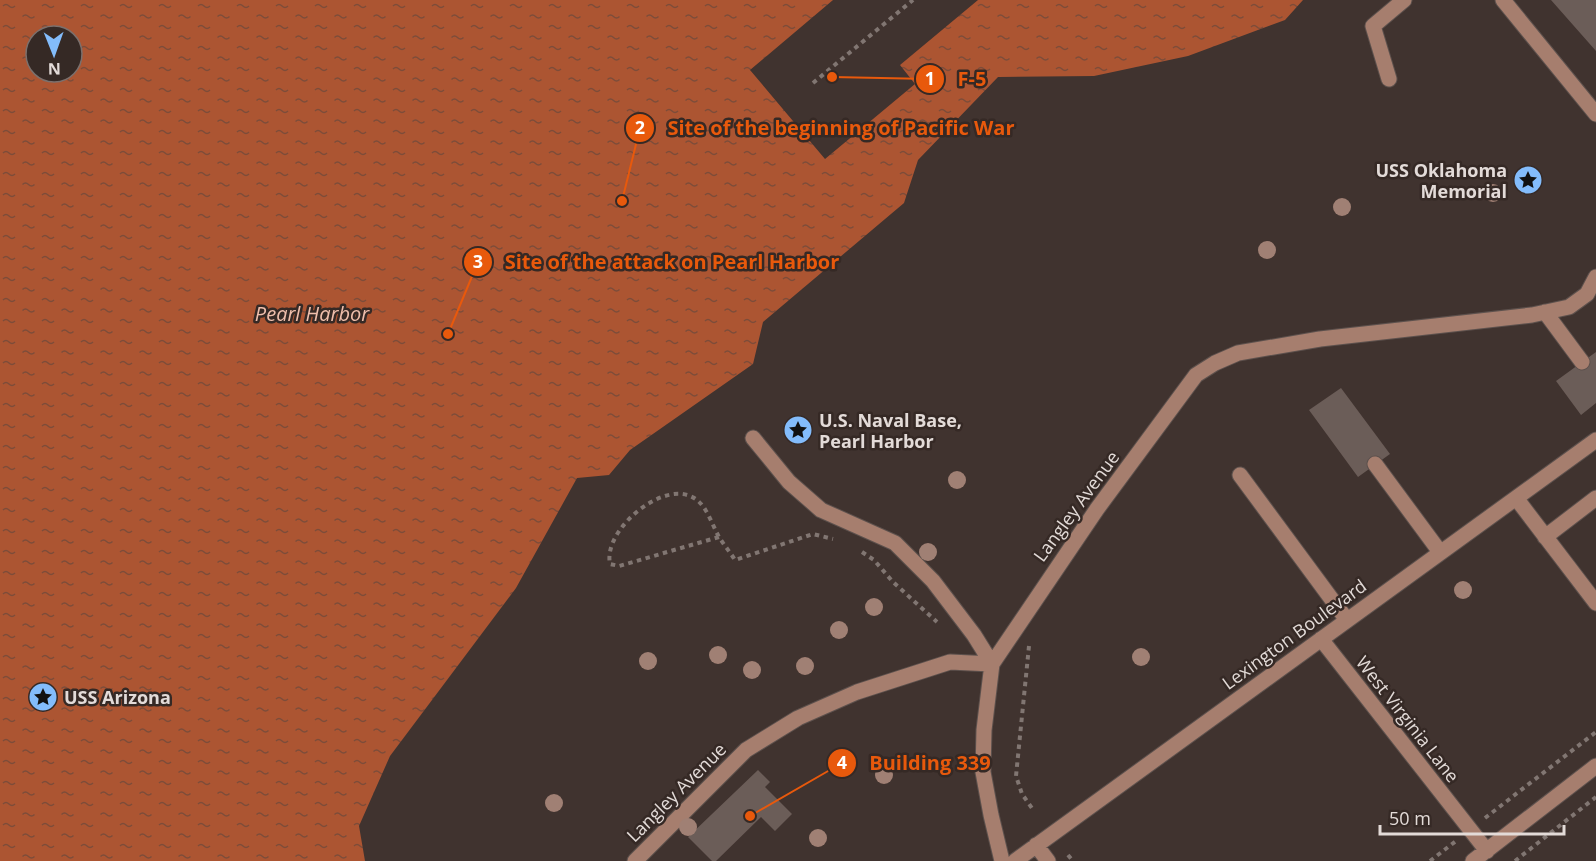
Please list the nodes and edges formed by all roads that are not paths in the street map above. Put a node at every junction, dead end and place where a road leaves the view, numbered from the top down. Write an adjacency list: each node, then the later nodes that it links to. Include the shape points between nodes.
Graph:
1 (1404, 0): 3 (street, via 1373,26)
2 (1503, 0): 4 (street)
3 (1389, 79)
4 (1596, 114)
5 (1596, 277): 6 (street, Langley Avenue, via 1587,294 1569,307)
6 (1545, 312): 7 (street); 19 (street, Langley Avenue, via 1320,339 1238,353 1196,375 1096,509)
7 (1582, 362)
8 (753, 438): 19 (street, via 789,483 821,510 895,543 933,581)
9 (1596, 440): 12 (street, Lexington Boulevard)
10 (1375, 464): 15 (street)
11 (1240, 475): 17 (street)
12 (1516, 498): 14 (street); 15 (street, Lexington Boulevard)
13 (1596, 498): 14 (street)
14 (1545, 537): 16 (street)
15 (1440, 552): 17 (street, Lexington Boulevard)
16 (1596, 603)
17 (1347, 620): 18 (street, Lexington Boulevard)
18 (1321, 639): 21 (street, Lexington Boulevard); 22 (street, West Virginia Lane)
19 (992, 664): 23 (street, Langley Avenue, via 950,662 857,692 798,718 746,750); 24 (street, via 983,772)
20 (1596, 766): 22 (street)
21 (1036, 845): 25 (street, Lexington Boulevard); 26 (street)
22 (1487, 851): 27 (street)
23 (639, 859)
24 (1002, 861)
25 (1015, 861)
26 (1048, 861)
27 (1473, 861)

